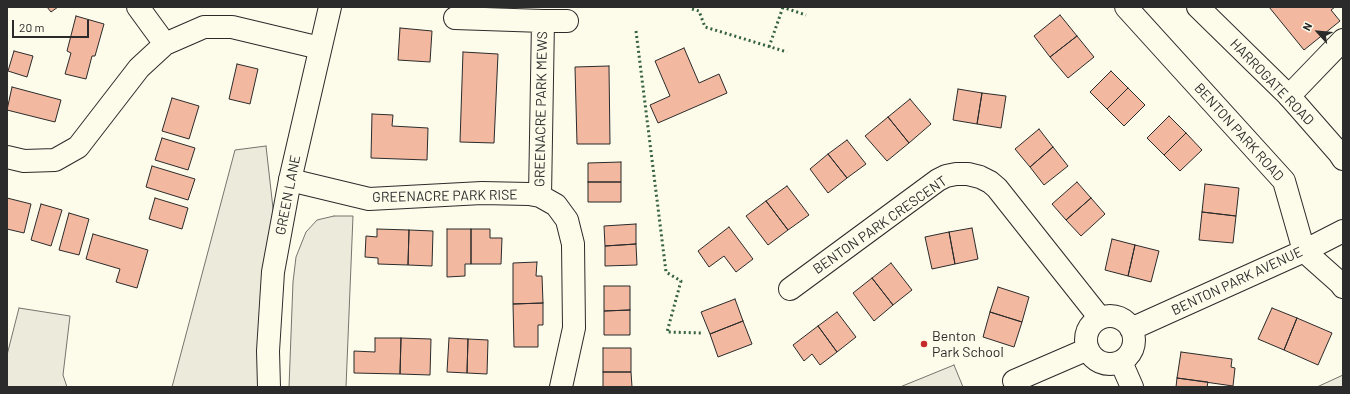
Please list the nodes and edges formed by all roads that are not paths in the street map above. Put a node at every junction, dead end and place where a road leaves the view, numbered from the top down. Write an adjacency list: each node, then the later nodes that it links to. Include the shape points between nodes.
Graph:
1 (138, 7): 9 (main road)
2 (330, 7): 10 (main road, GREEN LANE)
3 (1126, 7): 17 (main road, BENTON PARK ROAD, via 1284,181)
4 (1198, 7): 11 (main road, HARROGATE ROAD)
5 (455, 18): 6 (main road, GREENACRE PARK MEWS)
6 (543, 21): 7 (main road, GREENACRE PARK MEWS); 15 (main road, GREENACRE PARK MEWS)
7 (567, 21)
8 (1343, 40): 11 (main road)
9 (165, 44): 10 (main road, via 204,27 232,27); 13 (main road, via 139,68 78,147 55,160 24,161)
10 (320, 48): 14 (main road, GREEN LANE)
11 (1288, 96): 12 (main road, HARROGATE ROAD)
12 (1342, 155)
13 (7, 157)
14 (290, 180): 15 (main road, GREENACRE PARK RISE, via 369,199 482,193); 25 (main road, GREEN LANE, via 273,272 268,351)
15 (540, 196): 26 (main road, GREENACRE PARK RISE, via 556,205 567,220 573,244 574,328)
16 (1343, 231): 17 (main road, BENTON PARK AVENUE)
17 (1304, 251): 18 (main road); 21 (main road, BENTON PARK AVENUE)
18 (1343, 287)
19 (790, 289): 20 (main road, BENTON PARK CRESCENT, via 938,180 946,176 968,174 980,177 997,188)
20 (1100, 318): 21 (main road, via 1116,317 1124,320); 22 (main road, via 1088,329)
21 (1131, 329): 23 (main road, via 1134,341 1132,349 1129,356)
22 (1088, 349): 23 (main road, via 1100,363); 24 (main road)
23 (1121, 362): 27 (main road)
24 (1014, 381)
25 (269, 387)
26 (561, 387)
27 (1132, 387)

